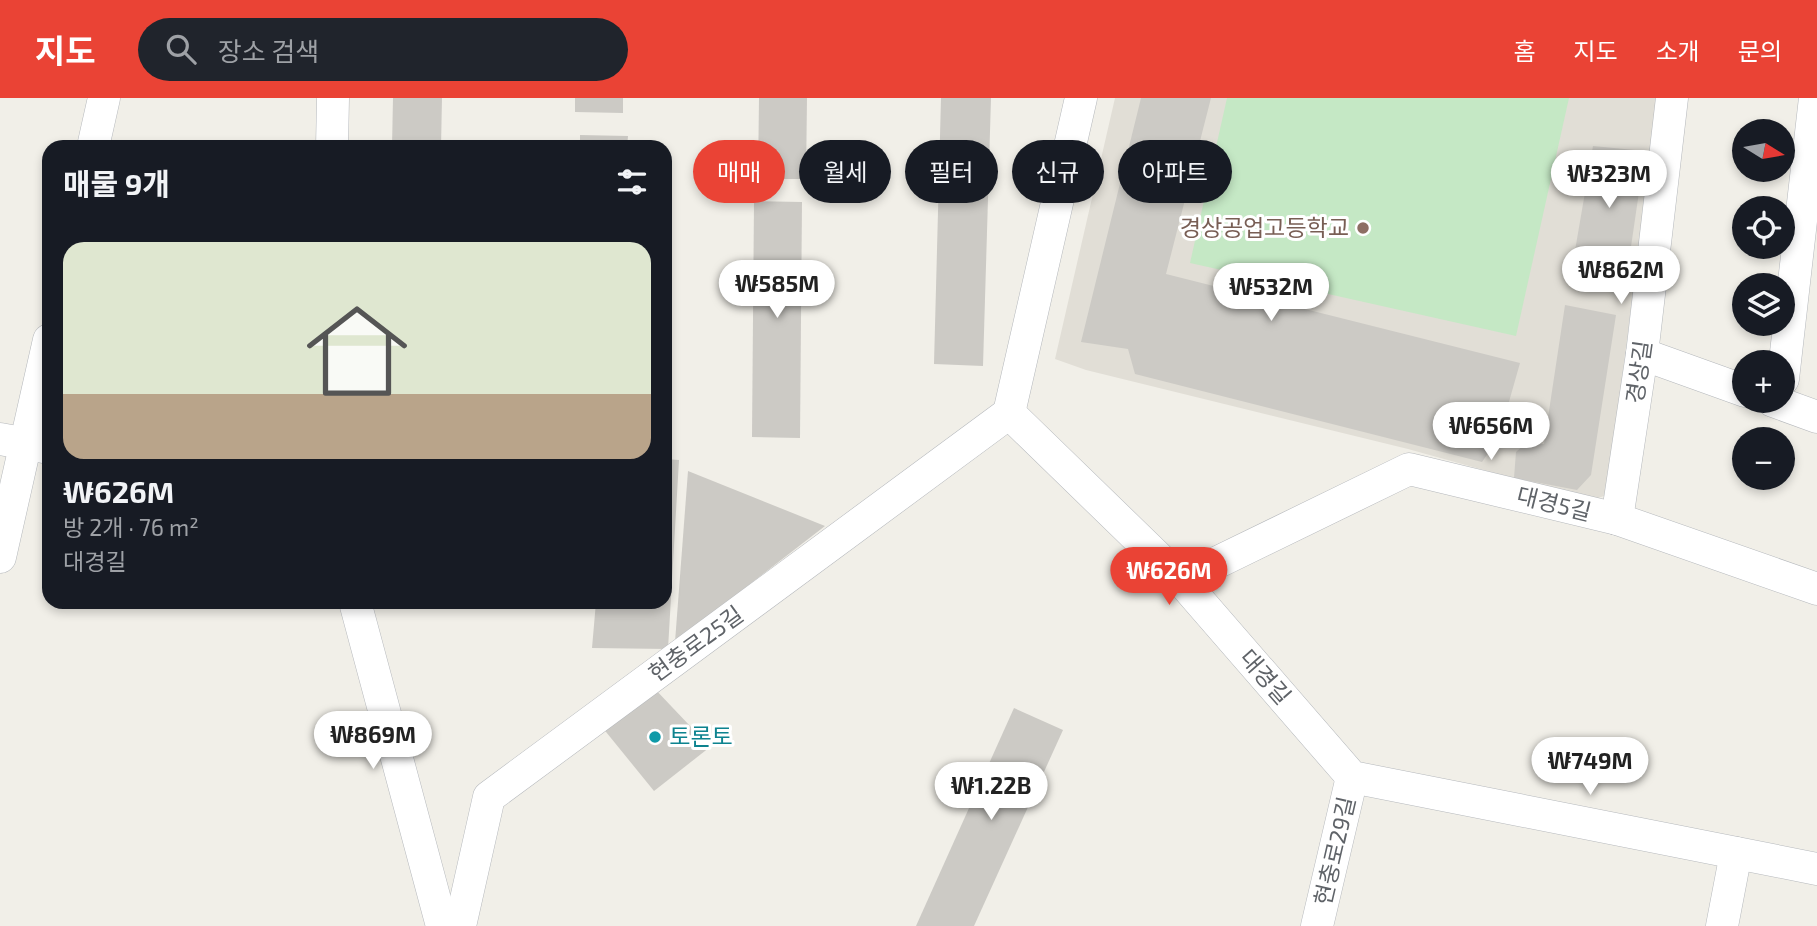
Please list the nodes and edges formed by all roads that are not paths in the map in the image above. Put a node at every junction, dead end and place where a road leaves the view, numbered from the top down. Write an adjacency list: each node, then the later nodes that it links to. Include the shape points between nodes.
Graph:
1 (104, 98): 6 (street)
2 (333, 98): 7 (street)
3 (1081, 98): 13 (street)
4 (1672, 98): 9 (street, 경상길)
5 (1815, 98): 8 (street)
6 (95, 140)
7 (332, 140)
8 (1785, 350)
9 (1642, 354): 11 (street); 16 (street, 경상길)
10 (42, 370): 15 (street)
11 (1732, 386)
12 (1795, 404): 14 (street)
13 (1009, 414): 18 (street, 대경길); 25 (street, 현충로25길, via 488,797)
14 (1817, 416)
15 (25, 443): 17 (street)
16 (1616, 519): 18 (street, 대경5길, via 1409,469); 19 (street, 대경5길)
17 (0, 557)
18 (1181, 580): 21 (street, 대경길)
19 (1817, 589)
20 (357, 609): 24 (street)
21 (1352, 777): 22 (street); 26 (street, 현충로29길)
22 (1736, 853): 23 (street); 27 (street)
23 (1817, 869)
24 (442, 926)
25 (460, 926)
26 (1317, 926)
27 (1722, 926)

